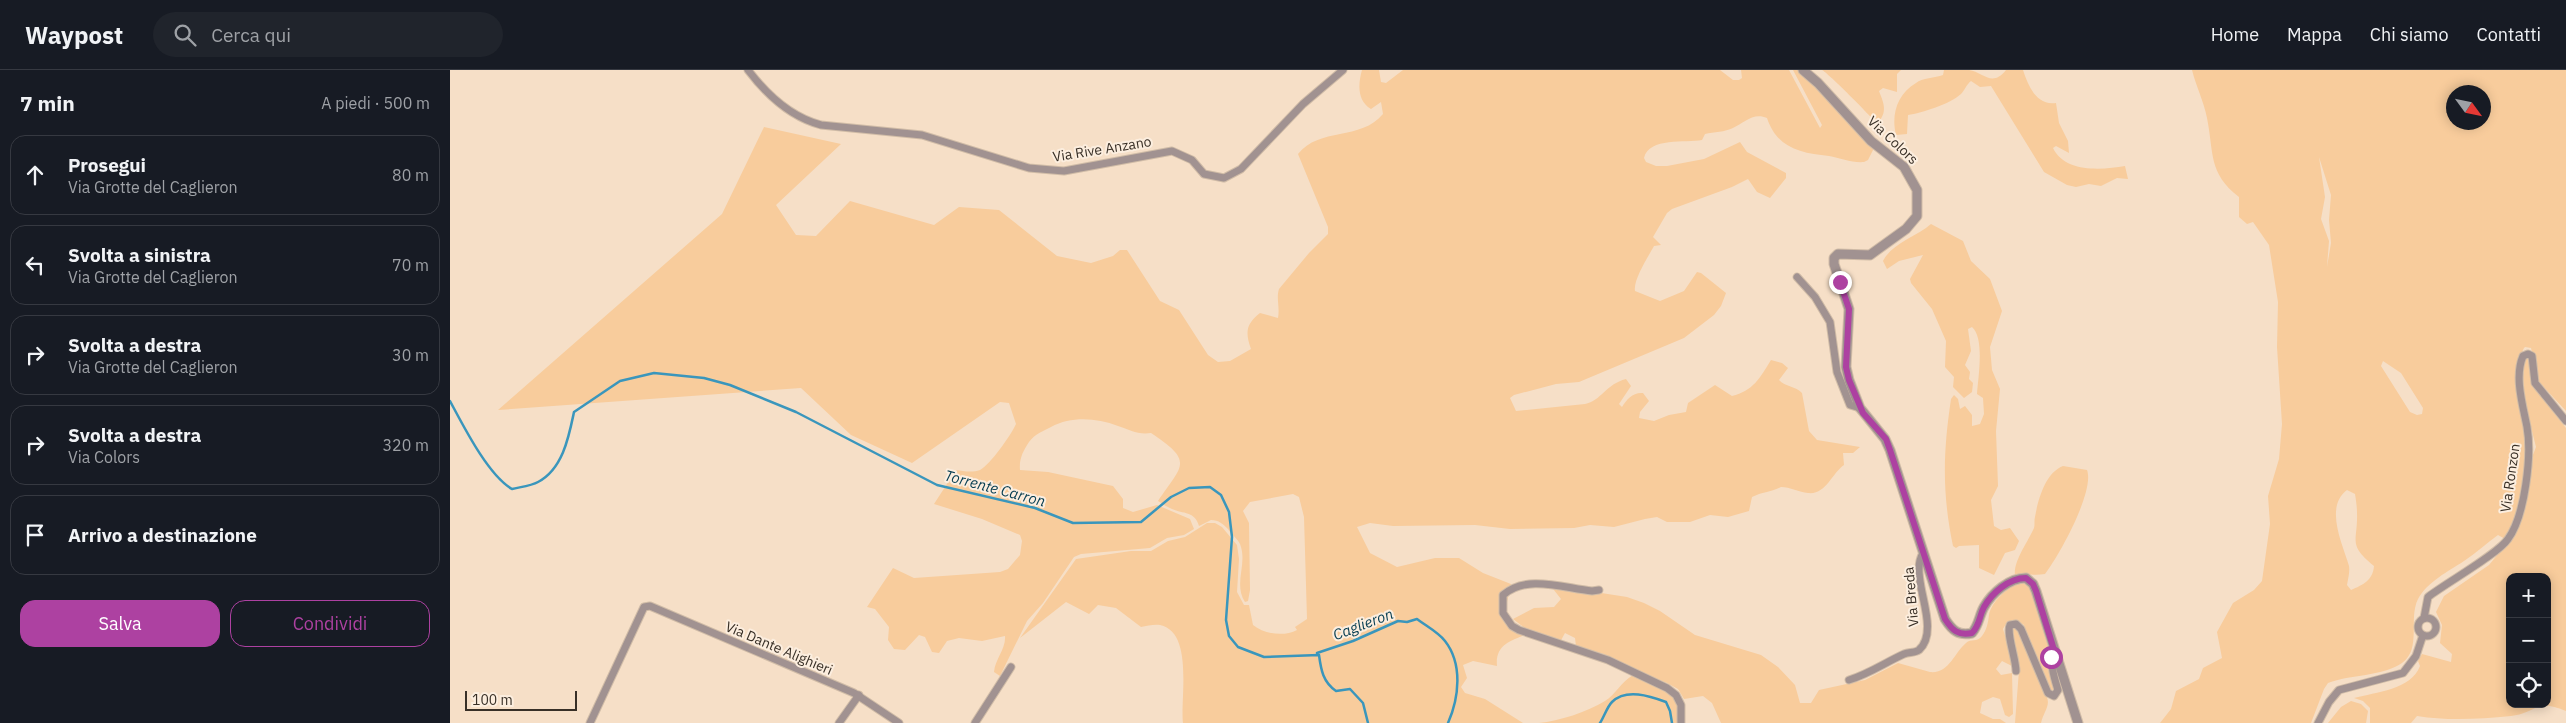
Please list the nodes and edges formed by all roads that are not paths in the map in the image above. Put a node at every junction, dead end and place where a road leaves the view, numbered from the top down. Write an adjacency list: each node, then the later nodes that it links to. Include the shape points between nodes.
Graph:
1 (748, 70): 2 (street, Via Rive Anzano, via 770,96 800,118 821,125 922,135 1029,168 1046,170 1072,169 1172,151 1192,160 1204,174 1224,178 1241,169 1303,104)
2 (1343, 70)
3 (1802, 70): 5 (street, Via Colors, via 1871,141 1904,166 1918,190 1916,216 1906,229 1870,255 1838,254 1834,258 1849,309 1846,367)
4 (1798, 277): 5 (street, via 1830,322 1843,391 1850,405)
5 (1860, 408): 7 (street, Via Colors, via 1886,439)
6 (2566, 421): 9 (street, Via Ronzon, via 2536,383 2532,356 2523,356 2520,385 2529,438 2526,478 2517,522 2508,540 2428,597)
7 (1922, 553): 11 (street, Via Colors, via 1945,619 1955,632 1972,633 1989,600 2009,582 2026,578 2036,591); 14 (street, Via Breda, via 1920,567 1928,631 1925,643 1918,651 1904,654 1874,671)
8 (1599, 590): 20 (street, via 1527,584 1510,589 1504,596 1503,613 1512,626 1532,636 1608,660 1667,688 1676,695)
9 (2424, 618): 10 (street, via 2418,625); 10 (street, via 2433,620 2436,628 2431,635)
10 (2423, 635): 22 (street, via 2416,656 2403,673 2338,690)
11 (2054, 650): 13 (street, via 2051,657 2058,690 2054,696 2048,693 2021,629 2016,624 2010,625); 21 (street)
12 (1011, 667): 19 (street)
13 (2016, 671)
14 (1849, 680)
15 (859, 695): 16 (street, Via Dante Alighieri, via 650,606 644,607); 17 (street); 18 (street, Via Dante Alighieri)
16 (590, 723)
17 (840, 723)
18 (899, 723)
19 (974, 723)
20 (1682, 723)
21 (2078, 723)
22 (2318, 723)

